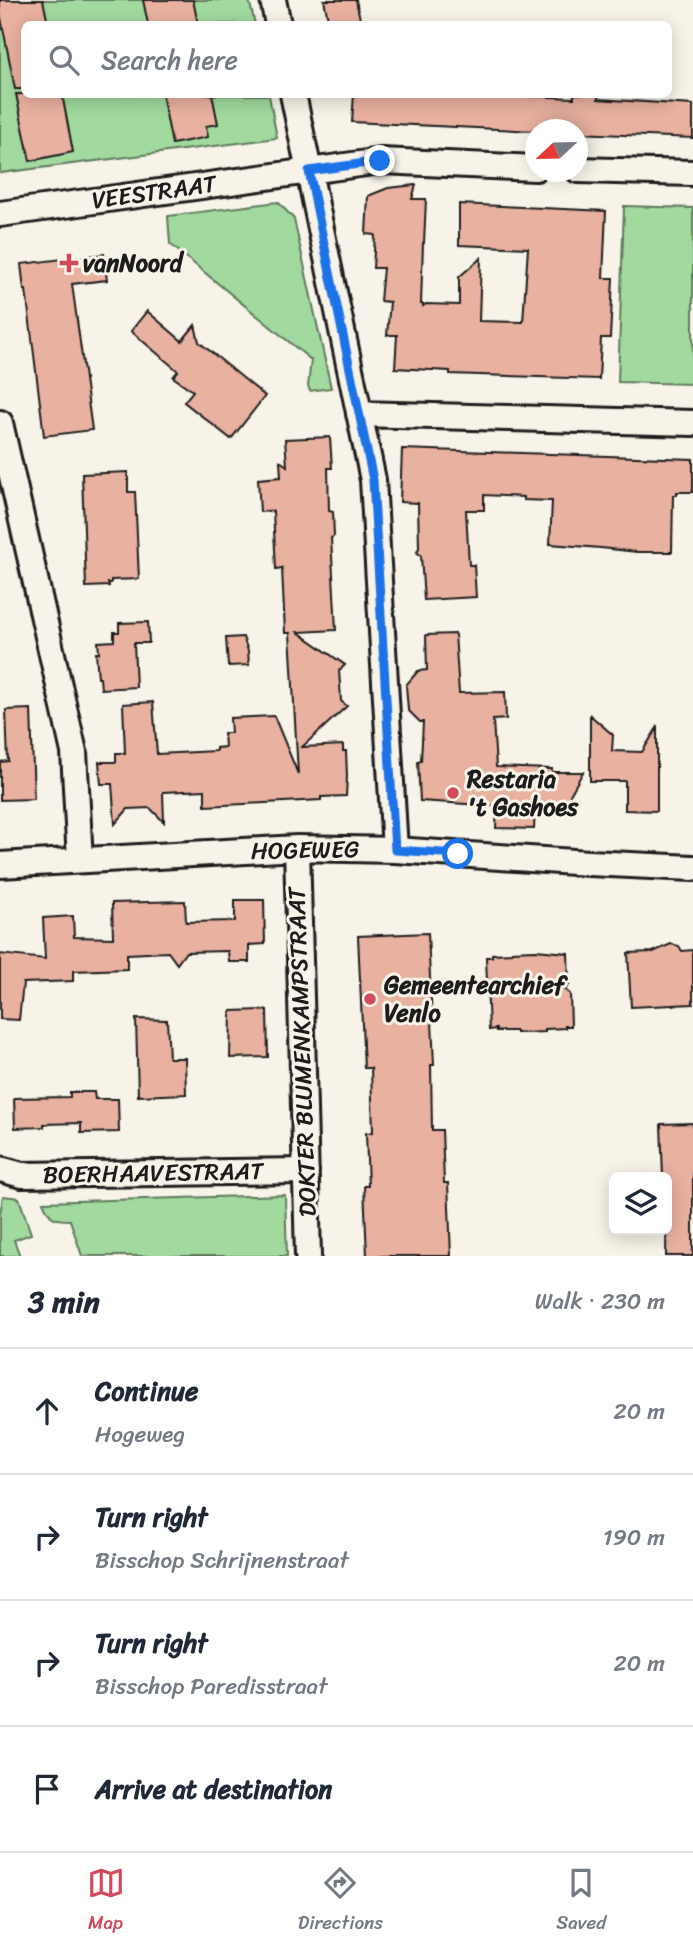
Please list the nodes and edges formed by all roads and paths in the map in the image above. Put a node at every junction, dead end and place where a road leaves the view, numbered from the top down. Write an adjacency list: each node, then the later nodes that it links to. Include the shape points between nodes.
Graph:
1 (273, 0): 2 (street)
2 (277, 21)
3 (294, 98): 6 (street)
4 (525, 168): 6 (street, VEESTRAAT, via 380,161)
5 (588, 170): 7 (street)
6 (309, 171): 8 (street, VEESTRAAT); 9 (street)
7 (693, 173)
8 (0, 214)
9 (359, 414): 11 (street); 13 (street, via 373,480)
10 (0, 422): 14 (street, via 74,752)
11 (693, 423)
12 (297, 848): 13 (street, HOGEWEG); 14 (street, HOGEWEG); 18 (street, DOKTER BLUMENKAMPSTRAAT)
13 (395, 850): 16 (street, HOGEWEG)
14 (80, 860): 15 (street, HOGEWEG)
15 (0, 865)
16 (693, 868)
17 (0, 1170): 18 (street, BOERHAAVESTRAAT, via 22,1175)
18 (306, 1171): 19 (street, DOKTER BLUMENKAMPSTRAAT)
19 (308, 1256)

